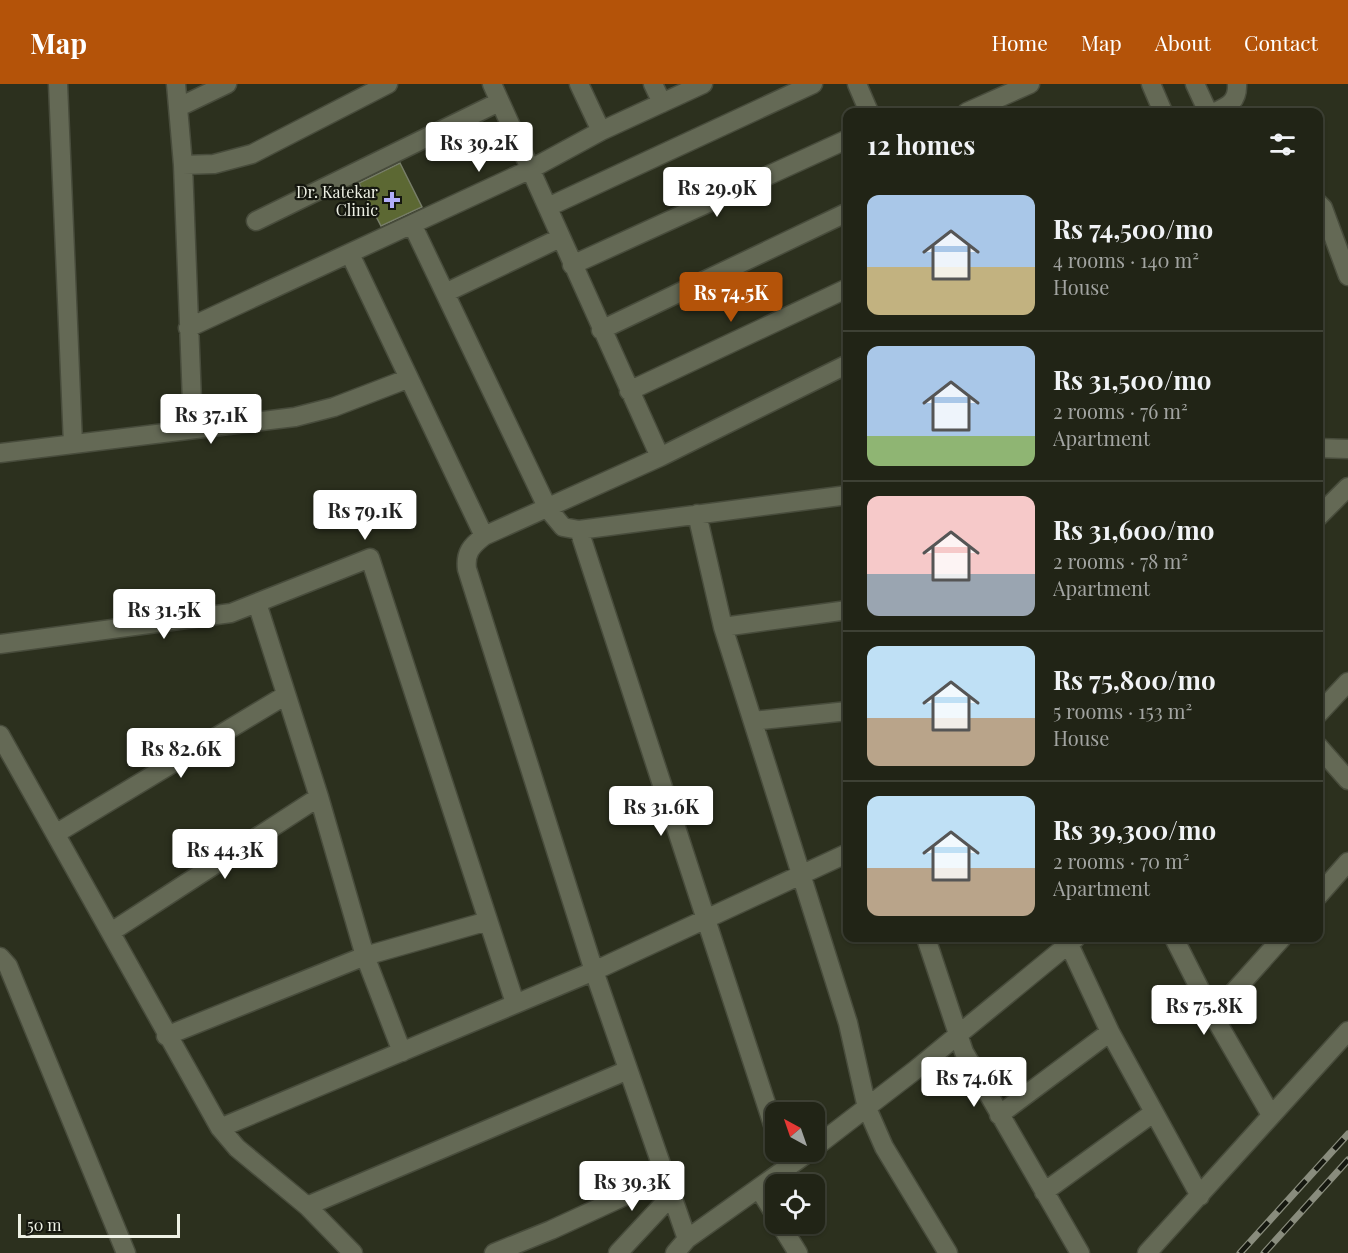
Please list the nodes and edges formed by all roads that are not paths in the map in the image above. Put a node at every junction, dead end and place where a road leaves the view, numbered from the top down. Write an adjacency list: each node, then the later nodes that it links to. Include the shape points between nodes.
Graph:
1 (58, 84): 44 (street)
2 (176, 84): 17 (street)
3 (227, 84): 17 (street)
4 (388, 84): 25 (street, via 252,154 214,164)
5 (492, 84): 15 (street)
6 (579, 84): 23 (street)
7 (653, 84): 16 (street)
8 (703, 84): 16 (street)
9 (813, 84): 27 (street)
10 (1030, 84): 19 (street)
11 (1151, 84): 20 (street)
12 (1195, 84): 21 (street)
13 (1237, 84): 22 (street, via 1237,97)
14 (864, 86): 18 (street)
15 (499, 102): 26 (street); 30 (street)
16 (662, 103): 23 (street)
17 (179, 107): 25 (street)
18 (868, 108)
19 (976, 108)
20 (1161, 108)
21 (1206, 108)
22 (1224, 108)
23 (601, 131): 26 (street)
24 (843, 141): 34 (street)
25 (183, 165): 38 (street)
26 (531, 169): 27 (street); 31 (street)
27 (548, 207): 32 (street)
28 (1323, 208): 35 (street)
29 (843, 214): 39 (street)
30 (256, 221)
31 (412, 224): 33 (street); 37 (street)
32 (560, 238): 34 (street); 37 (street)
33 (350, 254): 38 (street); 41 (street)
34 (572, 265): 39 (street)
35 (1348, 276)
36 (843, 290): 42 (street)
37 (445, 293): 51 (street)
38 (188, 328): 43 (street)
39 (601, 330): 42 (street)
40 (843, 366): 48 (street)
41 (407, 379): 43 (street, via 334,407 295,417); 55 (street)
42 (629, 391): 48 (street)
43 (193, 428): 44 (street)
44 (73, 444): 47 (street)
45 (1323, 448): 46 (street)
46 (1348, 449)
47 (0, 453)
48 (660, 457): 51 (street)
49 (1348, 487): 52 (street)
50 (843, 496): 53 (street)
51 (548, 509): 54 (street, via 564,527); 55 (street)
52 (1323, 512)
53 (697, 514): 54 (street); 58 (street)
54 (579, 530): 74 (street)
55 (484, 536): 84 (street, via 472,545 466,557 467,570)
56 (257, 603): 59 (street, via 231,613); 61 (street); 75 (street, via 370,558)
57 (843, 611): 58 (street)
58 (723, 627): 64 (street)
59 (0, 644)
60 (1348, 682): 62 (street)
61 (286, 695): 68 (street); 69 (street)
62 (1323, 709)
63 (843, 712): 64 (street)
64 (753, 721): 72 (street)
65 (0, 735): 69 (street)
66 (1323, 752): 67 (street)
67 (1348, 780)
68 (319, 798): 76 (street); 82 (street)
69 (57, 833): 76 (street)
70 (843, 856): 72 (street)
71 (1348, 862): 73 (street)
72 (801, 876): 74 (street); 94 (street, via 848,1023)
73 (1323, 890)
74 (707, 920): 84 (street); 93 (street)
75 (488, 921): 82 (street); 85 (street)
76 (111, 932): 90 (street)
77 (927, 942): 89 (street)
78 (1066, 942): 89 (street)
79 (1071, 942): 88 (street)
80 (1176, 942): 86 (street)
81 (1278, 942): 86 (street)
82 (365, 956): 90 (street); 91 (street)
83 (0, 957): 111 (street, via 8,966)
84 (594, 971): 85 (street); 92 (street)
85 (515, 1003): 91 (street)
86 (1213, 1015): 97 (street)
87 (1348, 1031): 97 (street)
88 (1110, 1032): 95 (street); 96 (street)
89 (956, 1035): 94 (street); 96 (street)
90 (166, 1036): 98 (street)
91 (402, 1052): 98 (street)
92 (628, 1070): 101 (street); 107 (street)
93 (766, 1102)
94 (867, 1108): 99 (street); 117 (street, via 884,1147)
95 (1153, 1113): 103 (street); 105 (street)
96 (999, 1115): 103 (street)
97 (1271, 1115): 105 (street)
98 (220, 1128): 107 (street, via 237,1148)
99 (825, 1140)
100 (782, 1162): 102 (street)
101 (666, 1177): 104 (street); 108 (street)
102 (759, 1189): 106 (street); 110 (street)
103 (1044, 1192): 118 (street)
104 (672, 1195): 110 (street); 115 (street)
105 (1200, 1196): 119 (street)
106 (765, 1199)
107 (307, 1206): 112 (street)
108 (551, 1230): 113 (street); 114 (street)
109 (786, 1234): 116 (street)
110 (681, 1246)
111 (126, 1253)
112 (353, 1253)
113 (494, 1253)
114 (530, 1253)
115 (618, 1253)
116 (798, 1253)
117 (948, 1253)
118 (1080, 1253)
119 (1147, 1253)

